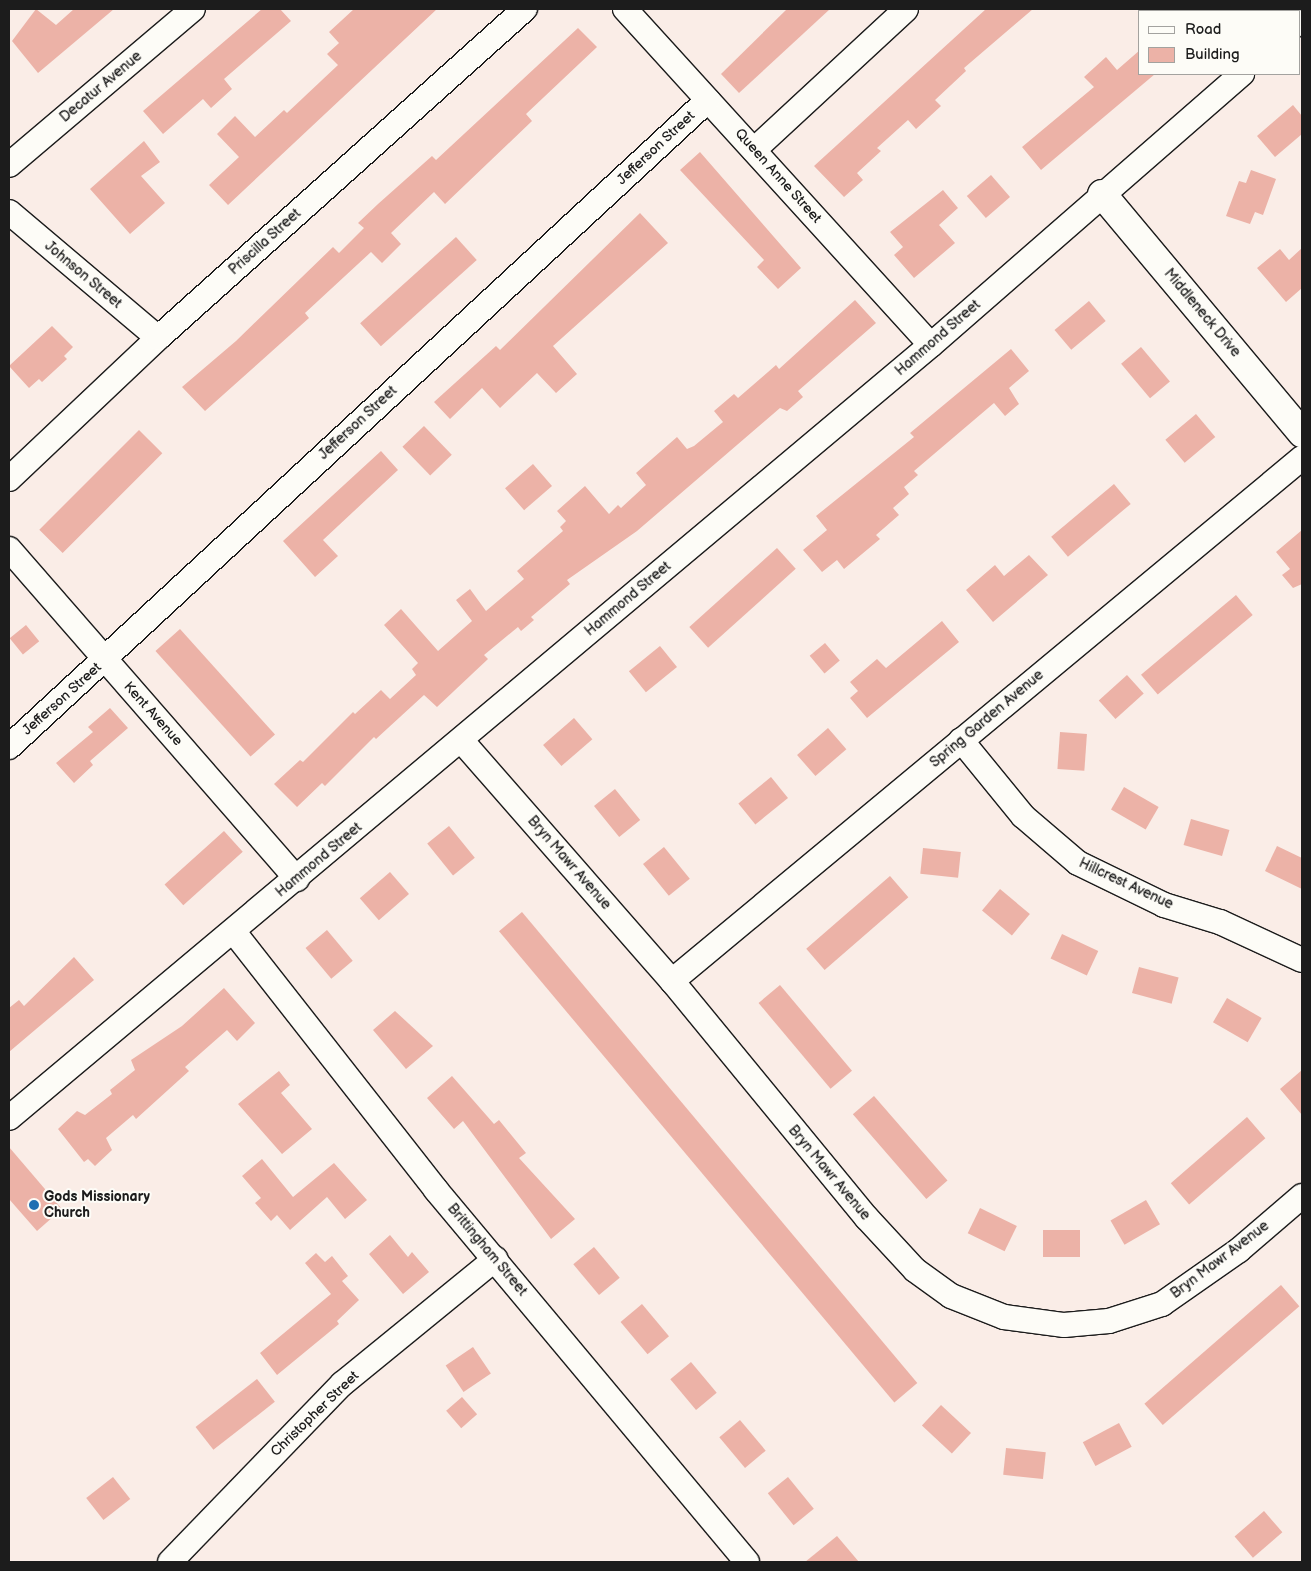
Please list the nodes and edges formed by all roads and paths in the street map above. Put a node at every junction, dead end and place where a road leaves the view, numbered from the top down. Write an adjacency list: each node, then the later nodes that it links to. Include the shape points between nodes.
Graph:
1 (192, 9): 8 (street, Decatur Avenue)
2 (524, 9): 11 (street, Priscilla Street)
3 (624, 9): 6 (street, Queen Anne Street)
4 (906, 9): 7 (street)
5 (1241, 75): 9 (street, Hammond Street)
6 (708, 100): 7 (street, Queen Anne Street); 17 (street, Jefferson Street)
7 (754, 150): 12 (street, Queen Anne Street)
8 (9, 165)
9 (1102, 194): 12 (street, Hammond Street); 13 (street, Middleneck Drive)
10 (9, 212): 11 (street, Johnson Street)
11 (158, 338): 15 (street, Priscilla Street)
12 (931, 345): 18 (street, Hammond Street)
13 (1302, 433)
14 (1302, 458): 19 (street, Spring Garden Avenue)
15 (9, 479)
16 (9, 549): 17 (street, Kent Avenue)
17 (104, 661): 20 (street, Jefferson Street); 21 (street, Kent Avenue)
18 (460, 740): 21 (street, Hammond Street); 24 (street, Bryn Mawr Avenue)
19 (961, 740): 23 (street, Hillcrest Avenue, via 1023,816 1078,863 1164,905 1220,922); 24 (street, Spring Garden Avenue)
20 (9, 747)
21 (297, 878): 22 (street, Hammond Street)
22 (234, 932): 25 (street, Hammond Street); 27 (street, Brittingham Street)
23 (1302, 960)
24 (672, 981): 26 (street, Bryn Mawr Avenue, via 797,1136 915,1270 951,1296 1004,1317 1064,1325 1109,1321 1162,1304 1239,1250)
25 (9, 1118)
26 (1302, 1196)
27 (495, 1259): 28 (street, Christopher Street, via 342,1384); 29 (street, Brittingham Street)
28 (170, 1562)
29 (747, 1562)

